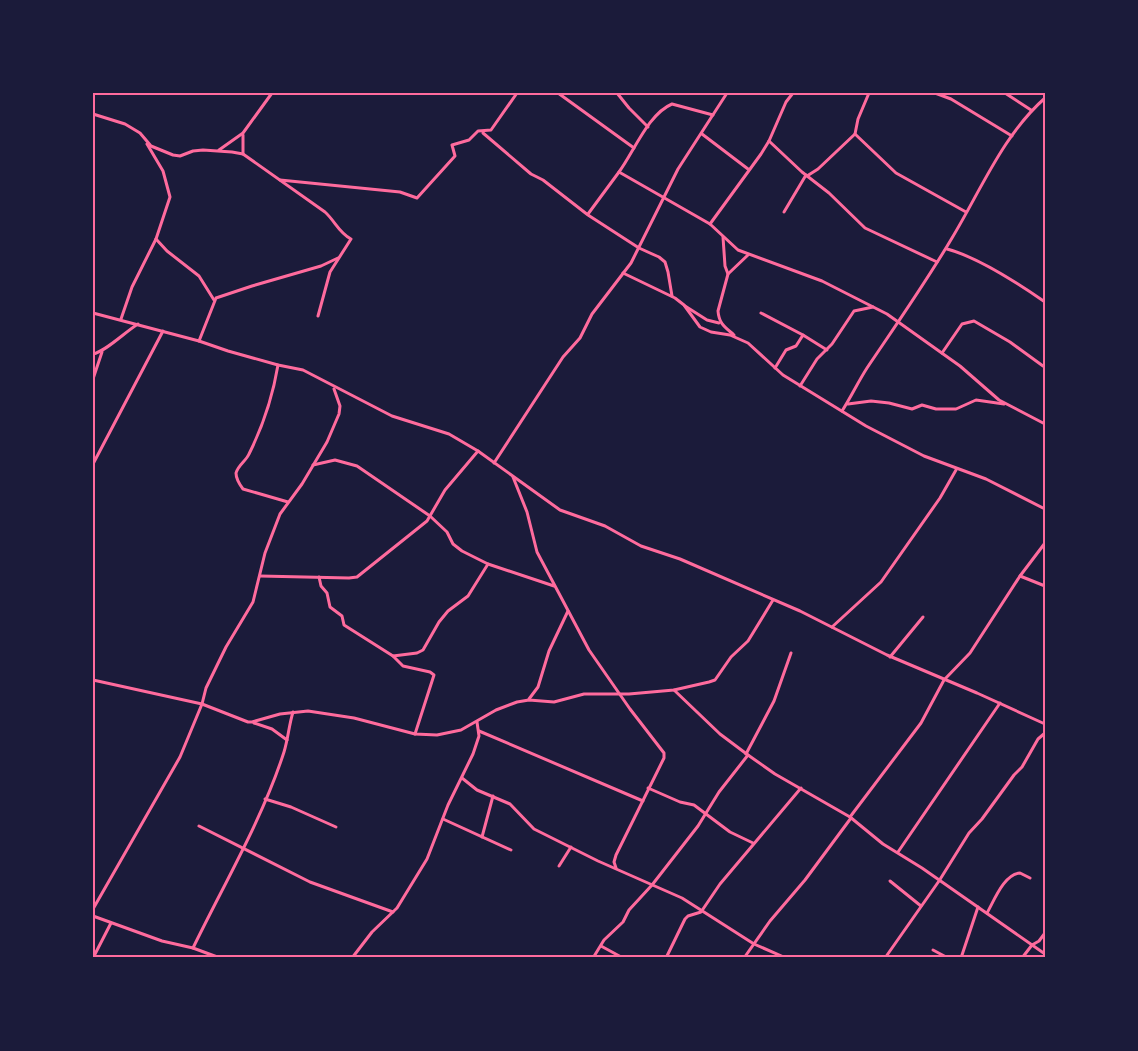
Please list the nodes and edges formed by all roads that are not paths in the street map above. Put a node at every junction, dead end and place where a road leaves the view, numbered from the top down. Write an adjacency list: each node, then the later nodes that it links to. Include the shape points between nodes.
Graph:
1 (272, 93): 17 (street)
2 (517, 93): 16 (street, via 492,129)
3 (558, 93): 22 (street)
4 (617, 93): 14 (street)
5 (727, 93): 13 (street)
6 (794, 93): 21 (street)
7 (869, 93): 19 (street)
8 (935, 93): 20 (street)
9 (1005, 93): 11 (street)
10 (1045, 98): 11 (street)
11 (1031, 110): 20 (street)
12 (93, 114): 15 (street)
13 (713, 115): 14 (street, via 672,104); 18 (street)
14 (648, 127): 22 (street)
15 (138, 131): 23 (street, via 151,146 173,155); 35 (street, via 164,171 170,197)
16 (482, 131): 28 (street, via 452,145 455,156 417,198 400,192); 32 (street, via 531,174)
17 (243, 133): 23 (street); 24 (street)
18 (701, 134): 25 (street); 29 (street)
19 (855, 134): 27 (street); 31 (street, via 896,173)
20 (1012, 136): 31 (street)
21 (769, 141): 25 (street); 27 (street)
22 (634, 148): 26 (street)
23 (218, 150): 24 (street)
24 (243, 154): 28 (street)
25 (748, 169): 33 (street)
26 (619, 172): 29 (street); 32 (street)
27 (807, 175): 30 (street); 40 (street, via 865,228)
28 (280, 180): 39 (street, via 325,212 342,235 351,239)
29 (664, 197): 33 (street); 36 (street)
30 (784, 212)
31 (966, 212): 37 (street)
32 (588, 215): 36 (street)
33 (710, 224): 34 (street)
34 (723, 236): 38 (street); 42 (street)
35 (156, 239): 44 (street, via 199,276); 51 (street)
36 (639, 248): 41 (street); 43 (street, via 664,262)
37 (946, 249): 40 (street); 45 (street, via 962,254)
38 (748, 255): 42 (street); 47 (street, via 822,281)
39 (340, 257): 44 (street); 50 (street, via 330,272)
40 (937, 262): 52 (street)
41 (623, 273): 43 (street); 74 (street)
42 (728, 274): 54 (street, via 718,311)
43 (672, 296): 46 (street)
44 (214, 300): 58 (street)
45 (1045, 302)
46 (684, 305): 54 (street); 57 (street, via 700,327)
47 (874, 307): 52 (street); 59 (street, via 854,310)
48 (93, 313): 51 (street)
49 (761, 313): 56 (street)
50 (318, 316)
51 (121, 319): 53 (street)
52 (899, 322): 62 (street); 69 (street)
53 (138, 324): 55 (street); 60 (street)
54 (721, 324): 57 (street)
55 (163, 331): 58 (street); 75 (street)
56 (803, 335): 59 (street); 65 (street, via 796,346 786,350)
57 (738, 338): 65 (street, via 753,346)
58 (199, 341): 63 (street)
59 (827, 350): 67 (street)
60 (103, 351): 61 (street); 66 (street)
61 (93, 354)
62 (942, 354): 64 (street, via 962,324 974,321); 70 (street)
63 (278, 365): 68 (street, via 303,370); 79 (street, via 258,433 236,474 243,489)
64 (1043, 366)
65 (775, 368): 67 (street)
66 (93, 379)
67 (800, 386): 71 (street)
68 (334, 387): 73 (street, via 392,416 439,430); 76 (street, via 339,414)
69 (846, 404): 70 (street, via 871,402 912,409 922,405 956,409 976,400); 71 (street)
70 (1008, 405): 72 (street)
71 (842, 411): 77 (street)
72 (1045, 424)
73 (478, 451): 74 (street); 81 (street, via 445,490)
74 (494, 463): 78 (street)
75 (93, 464)
76 (313, 465): 79 (street); 81 (street, via 336,460 357,466)
77 (956, 470): 80 (street); 92 (street, via 887,575)
78 (513, 476): 87 (street, via 533,540); 89 (street, via 570,514)
79 (288, 502): 84 (street, via 270,537)
80 (1045, 509)
81 (430, 516): 83 (street, via 455,546); 86 (street, via 357,577)
82 (1045, 543): 85 (street)
83 (488, 564): 87 (street); 94 (street, via 468,597 439,622 423,650)
84 (260, 576): 86 (street); 102 (street, via 253,602 226,647)
85 (1020, 576): 88 (street); 97 (street, via 969,653)
86 (319, 577): 94 (street, via 330,607 342,616 344,625)
87 (554, 586): 90 (street)
88 (1045, 586)
89 (773, 600): 92 (street); 98 (street, via 748,641 715,680)
90 (568, 611): 99 (street); 100 (street, via 538,687)
91 (923, 617): 95 (street)
92 (832, 627): 95 (street)
93 (791, 653): 111 (street, via 774,701)
94 (393, 656): 109 (street, via 403,666 434,675)
95 (890, 657): 97 (street)
96 (93, 680): 102 (street)
97 (944, 680): 101 (street); 119 (street, via 921,723)
98 (674, 690): 99 (street); 111 (street)
99 (619, 694): 100 (street, via 584,694 554,702); 113 (street, via 664,753)
100 (529, 700): 105 (street, via 496,710)
101 (1000, 703): 106 (street); 128 (street)
102 (202, 704): 104 (street); 137 (street, via 180,757)
103 (292, 712): 104 (street); 109 (street, via 337,714); 110 (street)
104 (252, 722): 110 (street, via 272,729)
105 (477, 722): 107 (street); 109 (street, via 448,734)
106 (1045, 724)
107 (479, 731): 112 (street); 117 (street)
108 (1045, 733): 133 (street, via 969,832)
109 (415, 734)
110 (286, 740): 116 (street)
111 (747, 754): 114 (street); 118 (street)
112 (462, 778): 115 (street); 120 (street)
113 (648, 788): 117 (street); 118 (street)
114 (801, 788): 119 (street); 124 (street)
115 (493, 796): 123 (street); 125 (street, via 510,804 534,830)
116 (265, 799): 122 (street); 126 (street)
117 (643, 801): 130 (street, via 616,855)
118 (707, 813): 124 (street, via 730,832); 134 (street)
119 (851, 818): 128 (street); 144 (street)
120 (443, 819): 123 (street); 139 (street, via 427,858)
121 (199, 826): 126 (street)
122 (336, 827)
123 (482, 837): 127 (street)
124 (753, 843): 138 (street)
125 (570, 847): 129 (street); 130 (street)
126 (243, 848): 139 (street, via 310,882); 147 (street)
127 (511, 850)
128 (898, 852): 133 (street)
129 (559, 866)
130 (616, 868): 134 (street)
131 (1030, 878): 140 (street, via 1012,874)
132 (890, 881): 135 (street)
133 (939, 881): 135 (street); 136 (street)
134 (652, 885): 138 (street); 146 (street)
135 (921, 906): 158 (street)
136 (978, 907): 140 (street); 160 (street)
137 (93, 909)
138 (703, 909): 144 (street); 155 (street, via 698,915 688,916)
139 (393, 912): 152 (street)
140 (987, 913): 145 (street)
141 (93, 916): 142 (street)
142 (111, 923): 147 (street); 150 (street)
143 (1045, 933): 145 (street)
144 (754, 944): 156 (street); 157 (street)
145 (1032, 945): 149 (street); 161 (street)
146 (601, 946): 153 (street); 154 (street)
147 (193, 948): 151 (street)
148 (933, 950): 159 (street)
149 (1045, 954)
150 (93, 958)
151 (220, 958)
152 (352, 958)
153 (593, 958)
154 (623, 958)
155 (666, 958)
156 (744, 958)
157 (786, 958)
158 (885, 958)
159 (948, 958)
160 (961, 958)
161 (1022, 958)

